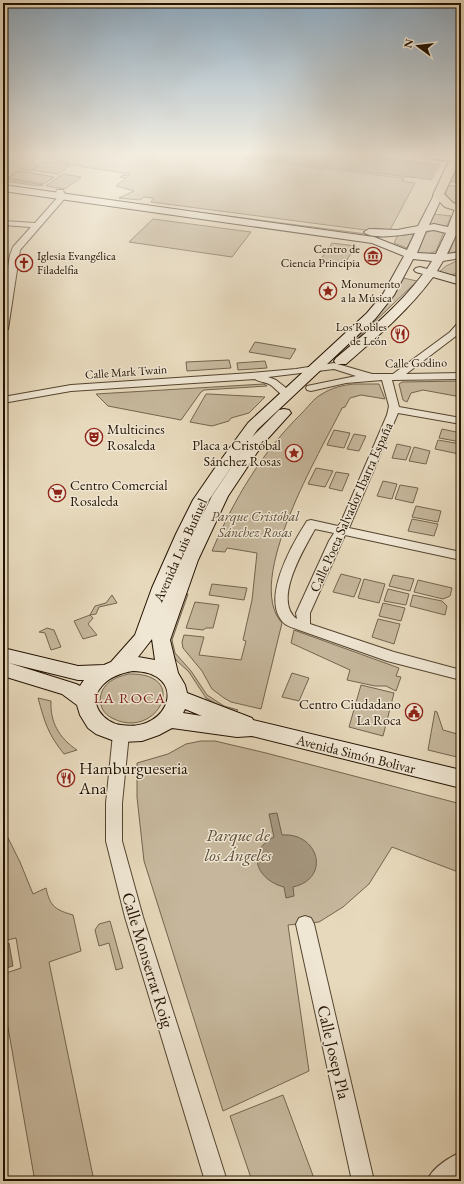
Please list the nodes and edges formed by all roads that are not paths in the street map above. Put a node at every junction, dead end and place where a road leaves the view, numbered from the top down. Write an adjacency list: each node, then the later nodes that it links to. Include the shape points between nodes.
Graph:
1 (48, 210): 7 (street)
2 (174, 210): 11 (main road, via 347,235)
3 (189, 210): 10 (main road, via 360,232)
4 (461, 210): 9 (main road, Avenida Luis Buñuel)
5 (430, 212): 8 (main road, Avenida Luis Buñuel); 10 (main road, Avenida Luis Buñuel)
6 (3, 223): 7 (street)
7 (36, 225): 12 (street)
8 (422, 229): 9 (main road, via 434,227); 10 (main road); 16 (main road, Avenida Luis Buñuel)
9 (456, 231): 15 (main road, Avenida Luis Buñuel)
10 (397, 233): 11 (main road, via 391,239)
11 (390, 245): 16 (main road)
12 (16, 249): 13 (street); 21 (street)
13 (7, 253)
14 (461, 254): 15 (main road)
15 (440, 257): 16 (main road); 17 (main road, Avenida Luis Buñuel)
16 (408, 258): 17 (main road); 24 (main road, Avenida Luis Buñuel, via 388,295 371,316)
17 (429, 274): 18 (main road); 20 (main road, Avenida Luis Buñuel)
18 (461, 282)
19 (461, 285): 20 (main road, Avenida Luis Buñuel)
20 (410, 296): 23 (main road, Avenida Luis Buñuel)
21 (3, 329)
22 (459, 329): 26 (street)
23 (334, 366): 24 (street); 28 (street, Calle Godino); 29 (main road, Avenida Luis Buñuel)
24 (315, 368): 25 (street, Calle Mark Twain); 31 (main road, Avenida Luis Buñuel)
25 (252, 376): 31 (street, Calle Mark Twain, via 273,382); 32 (street, Calle Mark Twain, via 71,388)
26 (391, 376): 27 (street, Calle Godino); 28 (street, Calle Godino); 34 (street, Calle Poeta Salvador Ibarra España)
27 (461, 376)
28 (371, 377): 29 (street, Calle Godino)
29 (311, 388): 45 (main road, Avenida Luis Buñuel, via 256,442 214,506 189,560 162,640 163,654)
30 (3, 394): 32 (street)
31 (287, 394): 43 (main road, Avenida Luis Buñuel, via 253,426 201,500 164,581 143,638)
32 (18, 397): 33 (street, Calle Mark Twain)
33 (3, 400)
34 (394, 409): 35 (street); 36 (street, Calle Poeta Salvador Ibarra España)
35 (461, 421)
36 (342, 531): 37 (street); 38 (street, via 311,524 283,585); 39 (street, Calle Poeta Salvador Ibarra España, via 335,541)
37 (461, 556)
38 (281, 607): 39 (street, via 287,611); 40 (street, via 290,622)
39 (303, 613): 40 (street, Calle Poeta Salvador Ibarra España)
40 (304, 627): 44 (street, via 399,659)
41 (3, 655): 43 (main road, via 78,673)
42 (3, 669): 47 (main road, via 69,689)
43 (112, 669): 45 (main road, via 147,664); 47 (main road, via 98,677 90,688)
44 (461, 675)
45 (170, 676): 46 (main road, via 178,690)
46 (178, 698): 48 (main road, via 175,709); 49 (main road, Avenida Simón Bolivar)
47 (86, 701): 50 (main road, via 88,712 95,722 106,730)
48 (168, 719): 49 (main road, Avenida Simón Bolivar, via 237,729); 50 (main road, via 151,730)
49 (252, 728): 51 (main road, Avenida Simón Bolivar)
50 (121, 734): 54 (street, Calle Monserrat Roig, via 114,803 114,841 134,917)
51 (461, 780)
52 (305, 924): 55 (street, Calle Josep Pla)
53 (461, 1163): 56 (street)
54 (216, 1181)
55 (363, 1181)
56 (438, 1181)

